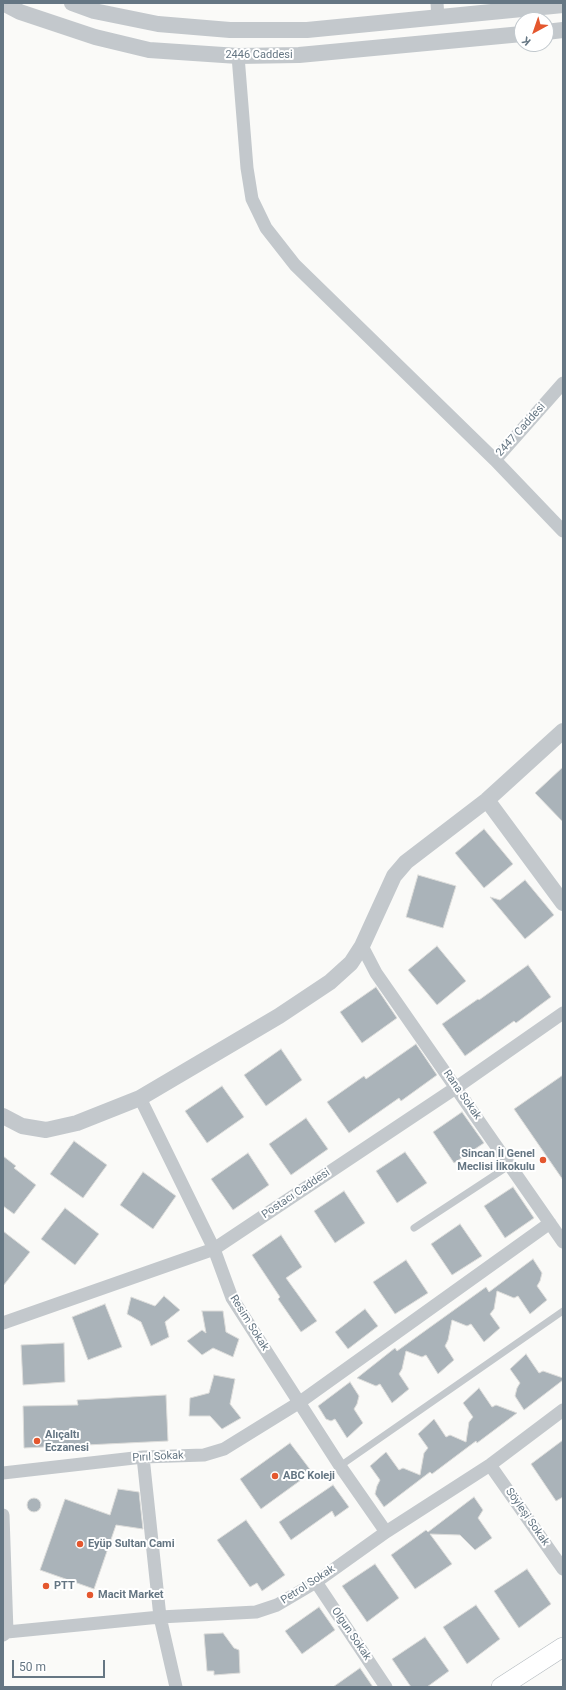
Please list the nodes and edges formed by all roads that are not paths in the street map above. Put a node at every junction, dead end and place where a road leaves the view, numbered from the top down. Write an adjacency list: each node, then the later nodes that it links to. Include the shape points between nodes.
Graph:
1 (3, 3): 6 (street, 2446 Caddesi, via 20,12 95,37 149,50)
2 (72, 3): 4 (street, via 94,11 158,24 230,30 306,30)
3 (563, 5): 4 (street)
4 (437, 10)
5 (514, 35): 6 (street, 2446 Caddesi, via 300,55)
6 (238, 56): 8 (street, via 248,176 252,199 266,228 295,265)
7 (563, 383): 8 (street, 2447 Caddesi)
8 (495, 460): 9 (street)
9 (563, 531)
10 (563, 731): 11 (street)
11 (487, 800): 12 (street); 13 (street, via 406,862 394,876)
12 (561, 896)
13 (362, 946): 15 (street, Rana Sokak, via 376,973); 16 (street, via 351,963 330,982 279,1016)
14 (563, 1013): 15 (street, Postacı Caddesi)
15 (457, 1087): 18 (street, Rana Sokak); 22 (street, Postacı Caddesi)
16 (140, 1098): 17 (street, via 77,1123 46,1130 22,1126); 22 (street, Resim Sokak)
17 (3, 1116)
18 (510, 1164): 19 (street, Rana Sokak); 20 (lane)
19 (550, 1223): 21 (street, Rana Sokak); 25 (street, Pırıl Sokak)
20 (414, 1228)
21 (563, 1242)
22 (214, 1249): 24 (street, Postacı Caddesi); 25 (street, Resim Sokak, via 232,1298)
23 (563, 1311): 29 (lane)
24 (3, 1323)
25 (300, 1402): 27 (street, Pırıl Sokak, via 224,1449 204,1455); 29 (street, Resim Sokak)
26 (563, 1410): 28 (street, Petrol Sokak)
27 (143, 1457): 30 (street, Pırıl Sokak); 35 (street)
28 (490, 1465): 32 (street, Petrol Sokak); 33 (street, Söyleşi Sokak)
29 (340, 1466): 32 (street, Resim Sokak)
30 (3, 1473)
31 (3, 1516): 36 (street)
32 (386, 1532): 34 (street, Petrol Sokak)
33 (563, 1569)
34 (316, 1582): 35 (street, Petrol Sokak, via 277,1605 256,1612); 39 (street, Olgun Sokak)
35 (160, 1616): 36 (street, Petrol Sokak); 38 (street)
36 (5, 1633)
37 (563, 1646): 40 (main road)
38 (176, 1687)
39 (386, 1687)
40 (501, 1687)

